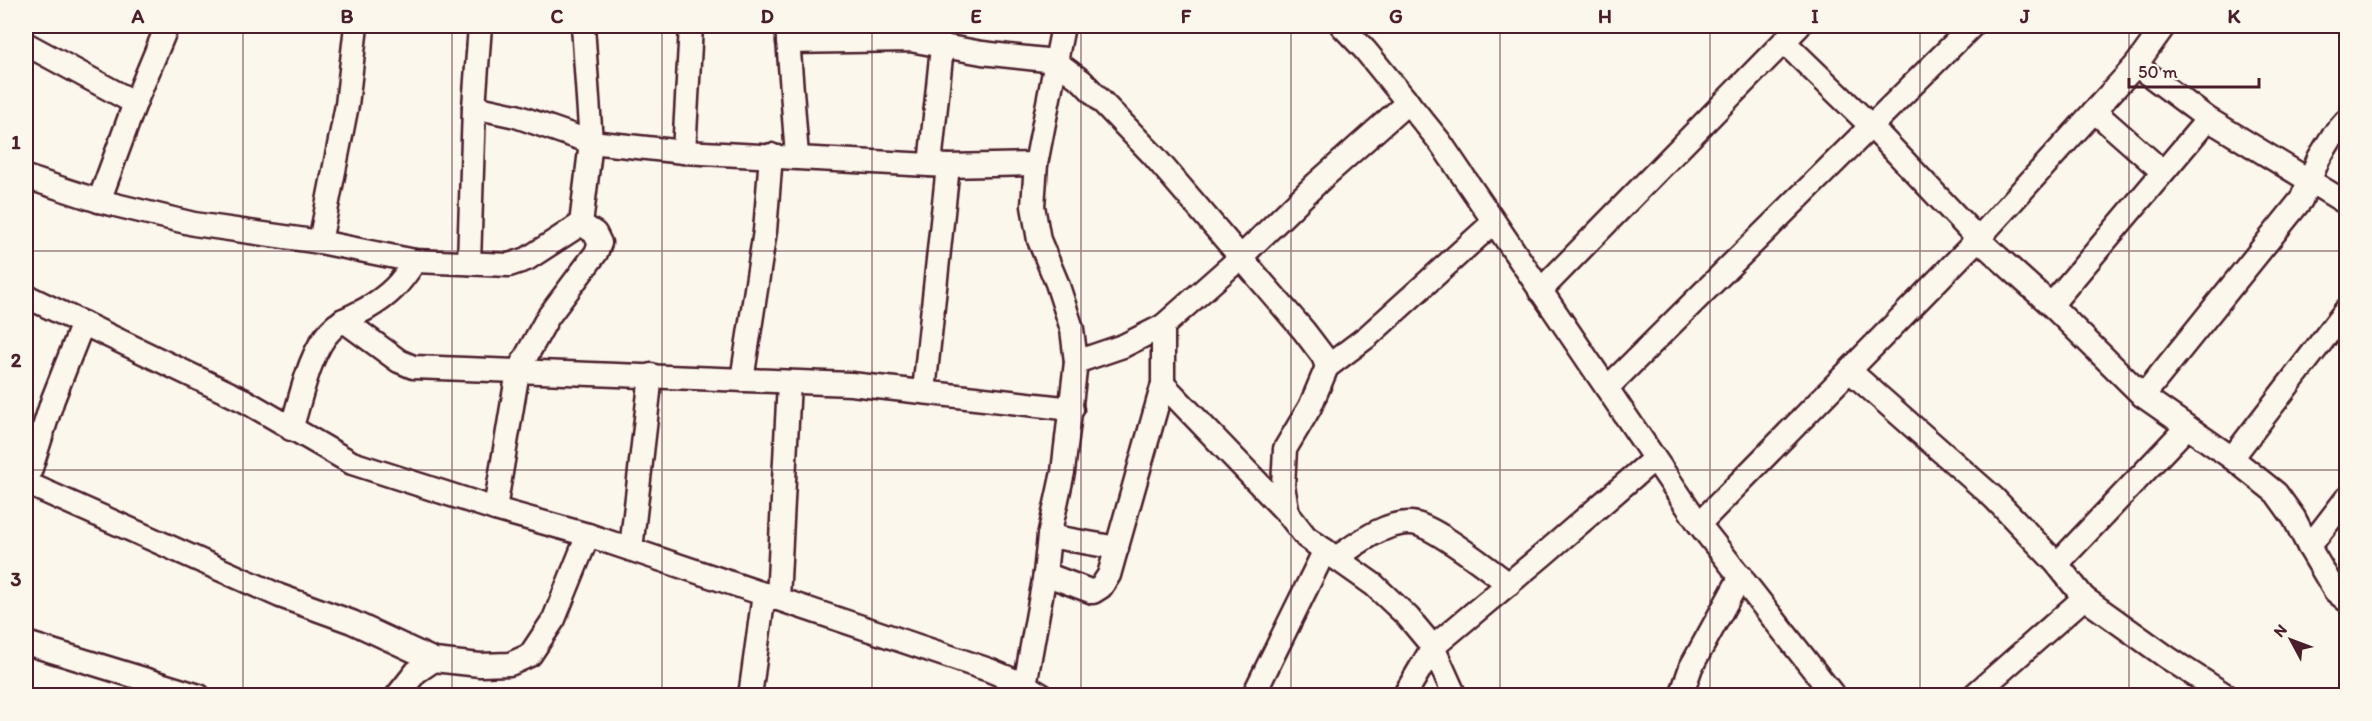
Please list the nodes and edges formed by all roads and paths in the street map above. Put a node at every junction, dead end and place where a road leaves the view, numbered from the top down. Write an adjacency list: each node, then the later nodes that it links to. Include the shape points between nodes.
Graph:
1 (167, 26): 17 (street)
2 (356, 26): 37 (street, via 347,105)
3 (480, 26): 18 (street)
4 (583, 26): 23 (street)
5 (691, 26): 24 (street)
6 (1063, 26): 14 (street)
7 (1342, 26): 16 (street)
8 (1972, 26): 22 (street)
9 (2161, 27): 15 (street)
10 (788, 34): 13 (street, via 910,40); 26 (street)
11 (1792, 34): 22 (street); 41 (street)
12 (26, 44): 17 (street)
13 (942, 47): 14 (street); 28 (street)
14 (1055, 60): 27 (street); 38 (street, via 1082,81 1154,156)
15 (2136, 65): 19 (street); 20 (street)
16 (1408, 102): 34 (street); 38 (street)
17 (135, 103): 32 (street)
18 (474, 107): 23 (street, via 516,116); 40 (street)
19 (2094, 111): 29 (street); 36 (street)
20 (2208, 119): 29 (street); 31 (street)
21 (2346, 121): 31 (street, via 2319,158)
22 (1871, 126): 36 (street); 56 (street)
23 (591, 142): 24 (street); 35 (street)
24 (684, 152): 25 (street)
25 (771, 155): 26 (street); 53 (street, via 766,222)
26 (797, 156): 28 (street)
27 (1036, 164): 28 (street); 48 (street, via 1033,206 1039,240 1072,329)
28 (939, 165): 57 (street)
29 (2162, 171): 43 (street)
30 (26, 177): 32 (street)
31 (2309, 182): 33 (street); 58 (street, via 2301,200)
32 (99, 201): 37 (street, via 194,224)
33 (2346, 203)
34 (1494, 222): 41 (street); 49 (street, via 1368,336)
35 (581, 224): 40 (street, via 527,260 509,265); 50 (street, via 595,233 600,243 596,253 548,317)
36 (1978, 239): 43 (street); 51 (street)
37 (320, 242): 39 (street)
38 (1240, 258): 47 (street); 49 (street, via 1304,331)
39 (415, 261): 40 (street); 45 (street, via 389,295)
40 (469, 263)
41 (1540, 291): 56 (street)
42 (26, 296): 46 (street)
43 (2051, 305): 58 (street)
44 (2346, 310): 62 (street)
45 (343, 320): 50 (street, via 413,367); 61 (street, via 316,353)
46 (83, 323): 61 (street, via 246,401); 64 (street)
47 (1163, 326): 48 (street, via 1123,346); 55 (street)
48 (1076, 362): 59 (street)
49 (1327, 367): 67 (street, via 1310,407 1285,449 1283,486)
50 (518, 371): 52 (street); 66 (street)
51 (1850, 371): 68 (street); 75 (street, via 1994,498)
52 (651, 375): 53 (street); 73 (street)
53 (742, 380): 54 (street)
54 (789, 382): 57 (street); 79 (street)
55 (1163, 384): 67 (street); 72 (street)
56 (1607, 388): 63 (street)
57 (924, 391): 59 (street)
58 (2143, 396): 60 (street)
59 (1072, 409): 70 (street)
60 (2187, 428): 62 (street); 75 (street)
61 (291, 429): 66 (street, via 352,463)
62 (2232, 458): 71 (street, via 2276,493)
63 (1654, 459): 68 (street); 78 (street)
64 (26, 483): 84 (street)
65 (2346, 499): 71 (street)
66 (495, 509): 69 (street)
67 (1288, 514): 74 (street, via 1306,537)
68 (1700, 524): 77 (street)
69 (588, 535): 73 (street); 84 (street, via 554,619 530,655 510,664)
70 (1049, 536): 72 (street); 76 (street)
71 (2309, 547): 81 (street, via 2335,591)
72 (1117, 548): 76 (street, via 1109,575 1093,592)
73 (631, 549): 79 (street)
74 (1331, 554): 78 (street, via 1391,526 1411,523 1428,528); 83 (street, via 1374,585); 89 (street)
75 (2056, 564): 80 (street)
76 (1045, 574): 85 (street)
77 (1741, 576): 92 (street, via 1691,667); 93 (street)
78 (1509, 584): 83 (street)
79 (771, 596): 85 (street, via 989,670); 88 (street)
80 (2085, 598): 94 (street); 95 (street)
81 (2346, 600)
82 (26, 643): 86 (street)
83 (1433, 647): 90 (street); 91 (street)
84 (434, 660): 87 (street, via 416,672)
85 (1029, 692)
86 (199, 696)
87 (397, 696)
88 (750, 696)
89 (1253, 696)
90 (1404, 696)
91 (1455, 696)
92 (1681, 696)
93 (1834, 696)
94 (1973, 696)
95 (2227, 696)

